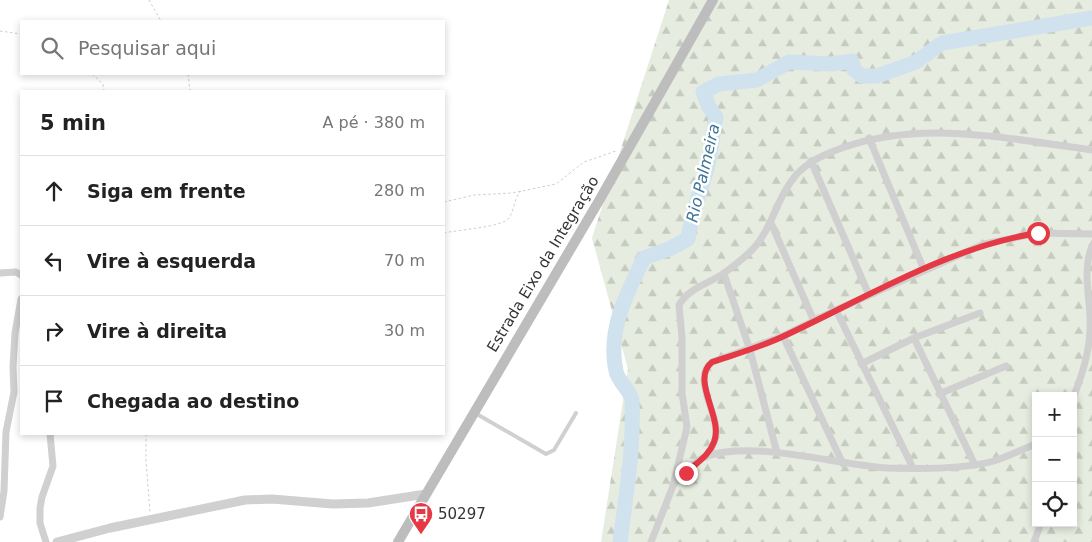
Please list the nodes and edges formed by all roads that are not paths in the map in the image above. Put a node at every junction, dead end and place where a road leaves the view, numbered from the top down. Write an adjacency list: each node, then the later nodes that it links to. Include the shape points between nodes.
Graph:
1 (714, 0): 24 (main road, Estrada Eixo da Integração)
2 (869, 138): 3 (street, via 954,133); 4 (street); 8 (street)
3 (1092, 150)
4 (811, 161): 5 (street, via 796,175); 12 (street)
5 (771, 222): 11 (street, via 762,238); 16 (street)
6 (1092, 234): 8 (street, via 1038,233 1011,237 984,244)
7 (1092, 246): 22 (street, via 1087,267 1088,357)
8 (924, 270): 12 (street)
9 (0, 273): 10 (street)
10 (20, 274)
11 (724, 274): 19 (street); 33 (street, via 688,294 679,306 682,393 687,427)
12 (869, 295): 14 (street)
13 (20, 306): 35 (street)
14 (836, 310): 16 (street); 20 (street)
15 (980, 313): 18 (street)
16 (814, 321): 17 (street)
17 (783, 336): 19 (street); 30 (street)
18 (914, 338): 20 (street); 23 (street)
19 (750, 350): 28 (street); 29 (street, via 712,362 704,370 716,429 714,442)
20 (862, 364): 32 (street)
21 (1006, 366): 23 (street)
22 (1075, 392)
23 (939, 394): 31 (street)
24 (473, 412): 25 (lane, via 546,454 554,450); 34 (main road, Estrada Eixo da Integração)
25 (576, 413)
26 (50, 435): 37 (street, via 53,466 40,508 40,523)
27 (1032, 446): 31 (street)
28 (777, 453): 29 (street, via 739,452); 30 (street)
29 (706, 456): 33 (street)
30 (843, 464): 32 (street)
31 (975, 465): 32 (street)
32 (913, 468)
33 (673, 486): 40 (street)
34 (426, 494): 38 (street, via 368,503 245,500); 39 (main road, Estrada Eixo da Integração)
35 (0, 517)
36 (1040, 527): 41 (street)
37 (46, 542)
38 (56, 542)
39 (398, 542)
40 (650, 542)
41 (1034, 542)

